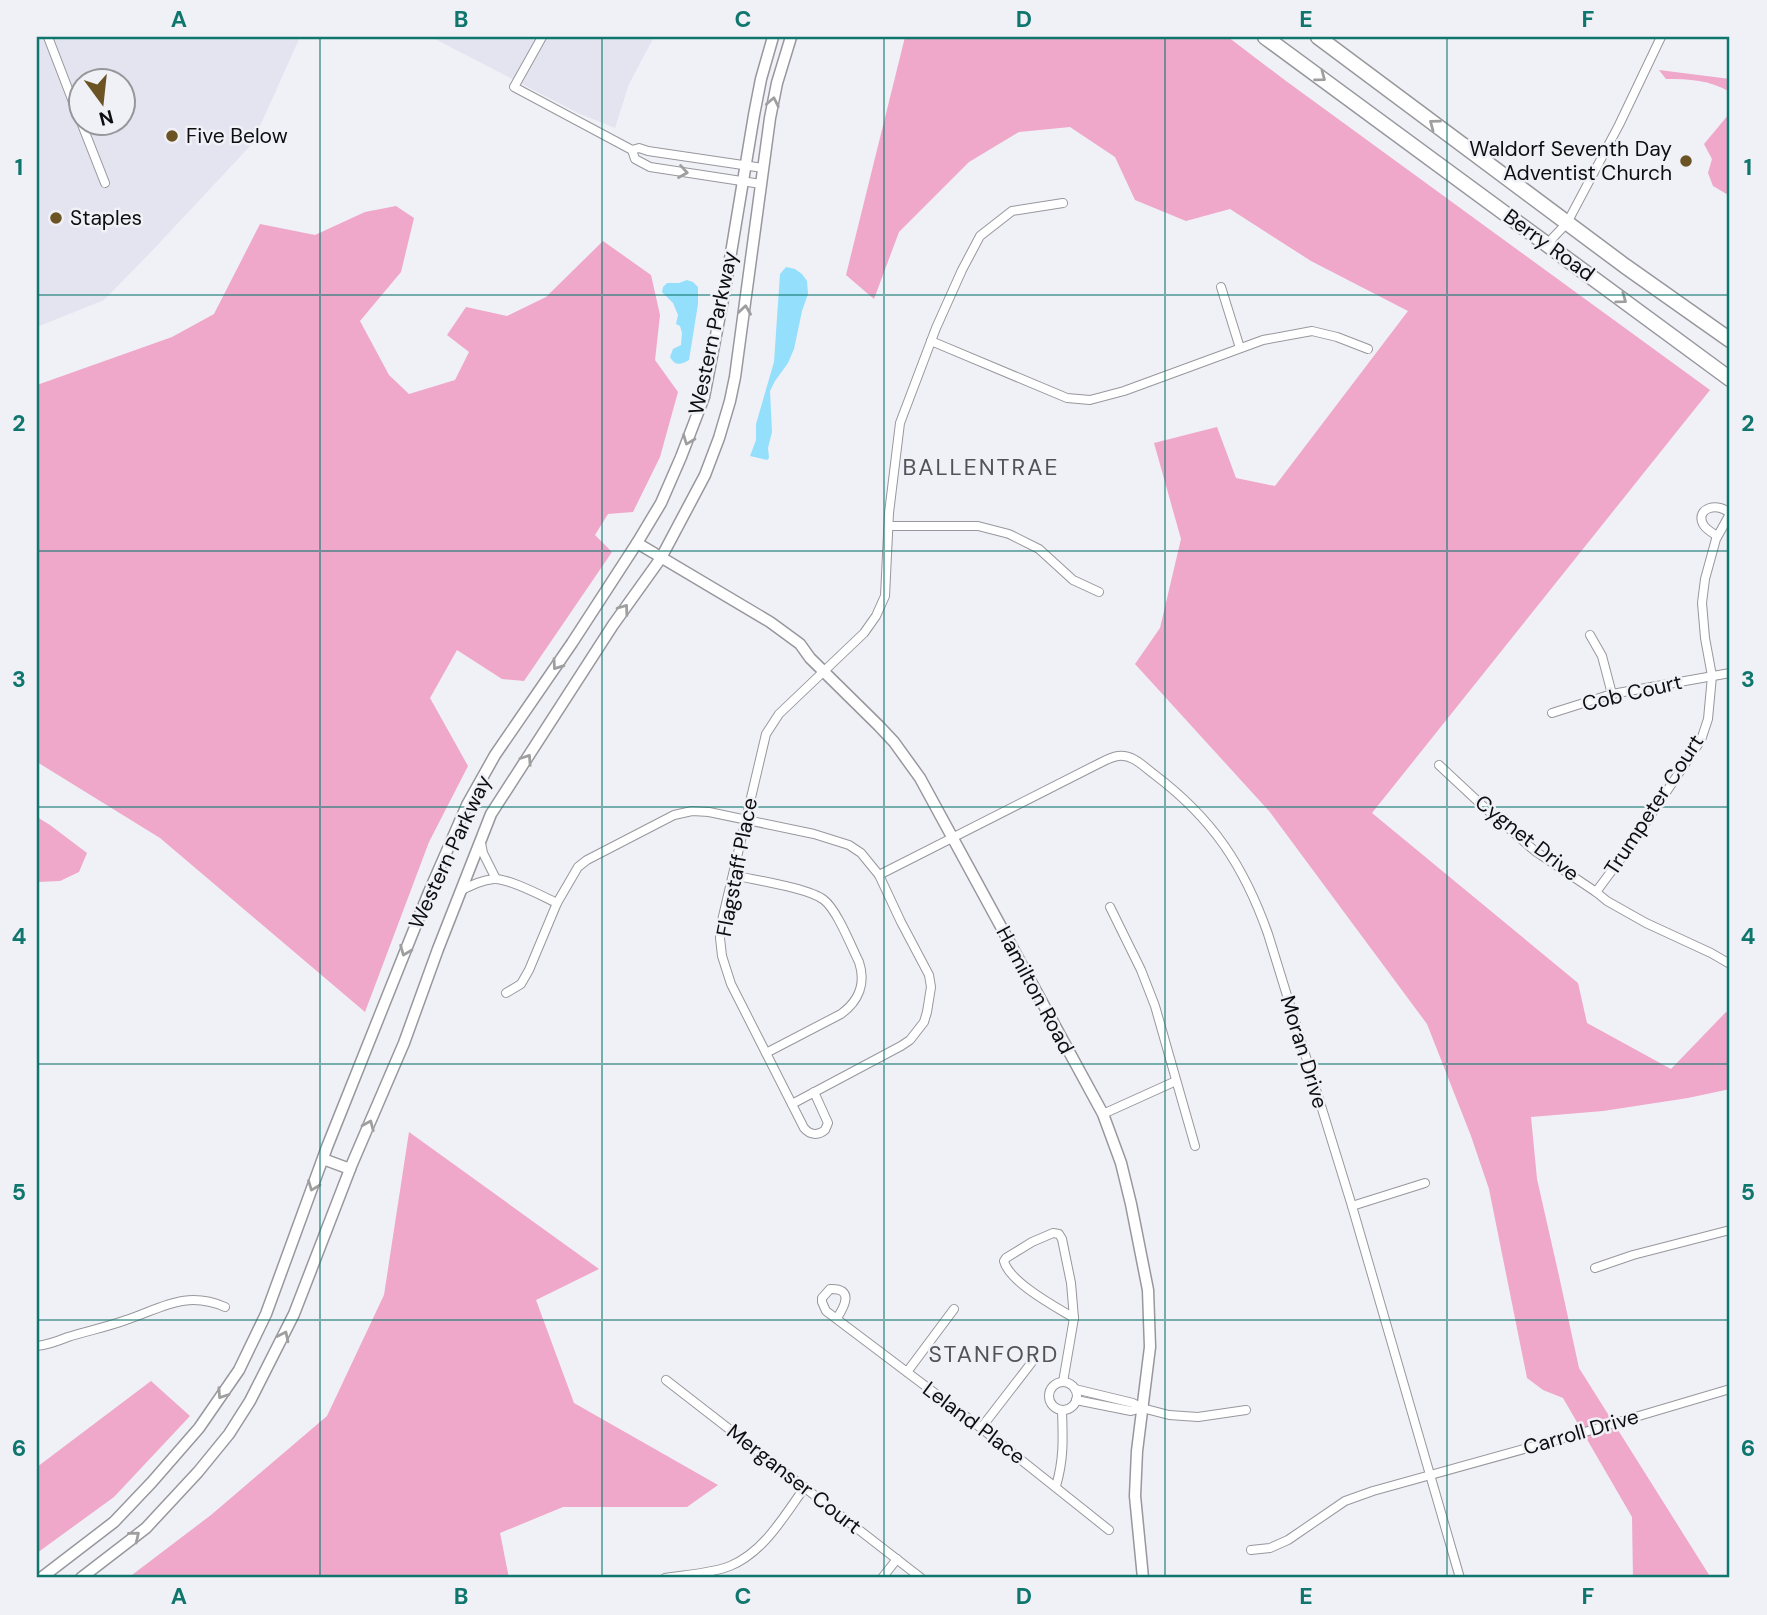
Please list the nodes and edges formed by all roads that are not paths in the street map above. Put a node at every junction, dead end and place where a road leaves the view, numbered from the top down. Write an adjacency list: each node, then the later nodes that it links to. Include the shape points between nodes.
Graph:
1 (542, 37): 10 (street, via 514,87)
2 (773, 37): 11 (main road, Western Parkway)
3 (791, 37): 12 (main road, Western Parkway, one-way to 3, via 777,83)
4 (1265, 37): 18 (highway, Berry Road, one-way to 18)
5 (1318, 37): 17 (highway, Berry Road, one-way to 5)
6 (1661, 37): 17 (street)
7 (49, 40): 8 (street)
8 (66, 83)
9 (87, 136): 14 (street)
10 (632, 150): 11 (street); 13 (street, one-way to 13, via 635,159 650,167)
11 (746, 166): 12 (street); 13 (main road, Western Parkway)
12 (764, 168): 15 (main road, Western Parkway)
13 (743, 182): 15 (street); 28 (main road, Western Parkway, one-way to 28, via 704,397 661,503)
14 (105, 183)
15 (761, 184): 29 (main road, Western Parkway, one-way to 15, via 705,475 730,401)
16 (1063, 203): 21 (street, Flagstaff Place, via 1013,211 980,236)
17 (1567, 223): 18 (street); 20 (highway, Berry Road)
18 (1547, 244): 24 (highway, Berry Road, one-way to 24)
19 (1221, 287): 22 (street)
20 (1730, 340)
21 (931, 341): 22 (street, via 1067,398 1090,400); 26 (street, Flagstaff Place, via 901,423)
22 (1240, 348): 23 (street, via 1312,331)
23 (1368, 349)
24 (1730, 379)
25 (1730, 514): 27 (street, Trumpeter Court); 27 (street, via 1717,506 1703,513 1703,525)
26 (889, 526): 30 (street, via 978,526 1009,534 1038,549 1073,580); 32 (street, Flagstaff Place, via 885,596 864,633)
27 (1717, 536): 34 (street, Trumpeter Court, via 1703,603)
28 (637, 543): 29 (main road, Hamilton Road); 56 (main road, Western Parkway, one-way to 56, via 495,755 467,805)
29 (661, 558): 32 (main road, Hamilton Road, via 770,622 800,644); 40 (main road, Western Parkway, one-way to 29, via 491,814)
30 (1099, 592)
31 (1590, 635): 35 (street, via 1602,656)
32 (824, 671): 38 (street, Flagstaff Place, via 779,714 766,734); 39 (main road, Hamilton Road, via 894,742)
33 (1730, 673): 34 (street, Cob Court)
34 (1712, 676): 35 (street, Cob Court); 45 (street, Trumpeter Court, via 1701,740)
35 (1612, 694): 36 (street, Cob Court)
36 (1552, 713)
37 (1439, 765): 45 (street, Cygnet Drive, via 1535,851)
38 (746, 819): 41 (street, Flagstaff Place); 42 (street, via 849,845); 46 (street, via 692,811 674,815 587,860)
39 (952, 837): 42 (street, Moran Drive); 54 (main road, Hamilton Road); 59 (street, Moran Drive, via 1117,756 1138,762 1176,791 1213,828 1255,898)
40 (480, 841): 43 (street); 44 (main road, Western Parkway)
41 (733, 875): 50 (street, Flagstaff Place, via 721,925 723,960); 50 (street, via 825,900 862,971 860,990 849,1009)
42 (879, 875): 52 (street, via 929,975 928,1012 917,1032 901,1046)
43 (496, 879): 44 (street); 46 (street)
44 (462, 890): 57 (main road, Western Parkway, one-way to 44)
45 (1596, 891): 48 (street, Cygnet Drive, via 1623,911)
46 (556, 903): 49 (street, via 529,970 521,984)
47 (1110, 907): 51 (street, via 1154,1002)
48 (1730, 964)
49 (506, 993)
50 (766, 1053): 53 (street, Flagstaff Place)
51 (1176, 1081): 54 (street); 55 (street)
52 (814, 1092): 53 (street); 53 (street, Flagstaff Place, via 828,1123 821,1133 807,1132)
53 (792, 1104)
54 (1102, 1114): 74 (main road, Hamilton Road, via 1121,1163 1148,1290 1150,1347)
55 (1195, 1146)
56 (323, 1159): 57 (main road); 85 (main road, Western Parkway, one-way to 85, via 266,1314 239,1370 191,1437 114,1522)
57 (350, 1169): 86 (main road, Western Parkway, one-way to 57, via 146,1528 229,1434 294,1314)
58 (1425, 1183): 59 (street)
59 (1352, 1206): 78 (street, Moran Drive)
60 (1730, 1230): 61 (street)
61 (1595, 1268)
62 (225, 1307): 66 (street, via 201,1300 168,1303)
63 (954, 1308): 68 (street)
64 (837, 1318): 68 (street, Leland Place)
65 (1074, 1318): 65 (street, via 1071,1280 1059,1234 1032,1242 1006,1258 1006,1268 1013,1276); 70 (street)
66 (37, 1346)
67 (1032, 1362): 77 (street)
68 (907, 1372): 77 (street, Leland Place)
69 (666, 1380): 80 (street, Merganser Court)
70 (1063, 1382): 71 (street); 75 (street, via 1048,1393 1053,1407)
71 (1075, 1389): 73 (street); 74 (street)
72 (1730, 1389): 78 (street, Carroll Drive)
73 (1076, 1400): 74 (street, via 1131,1411); 75 (street, via 1071,1408)
74 (1142, 1408): 76 (street, via 1184,1417); 90 (main road, Hamilton Road, via 1135,1496)
75 (1062, 1410): 79 (street, via 1062,1466)
76 (1246, 1410)
77 (981, 1428): 79 (street, Leland Place)
78 (1430, 1475): 82 (street, Carroll Drive, via 1345,1500 1288,1540 1270,1548); 91 (street, Moran Drive)
79 (1056, 1486): 81 (street, Leland Place)
80 (805, 1487): 83 (street, Merganser Court); 84 (street, via 748,1557)
81 (1109, 1530)
82 (1251, 1549)
83 (897, 1559): 88 (street); 89 (street, Merganser Court)
84 (687, 1577): 87 (street)
85 (41, 1578)
86 (81, 1578)
87 (665, 1578)
88 (881, 1578)
89 (921, 1578)
90 (1143, 1578)
91 (1460, 1578)

